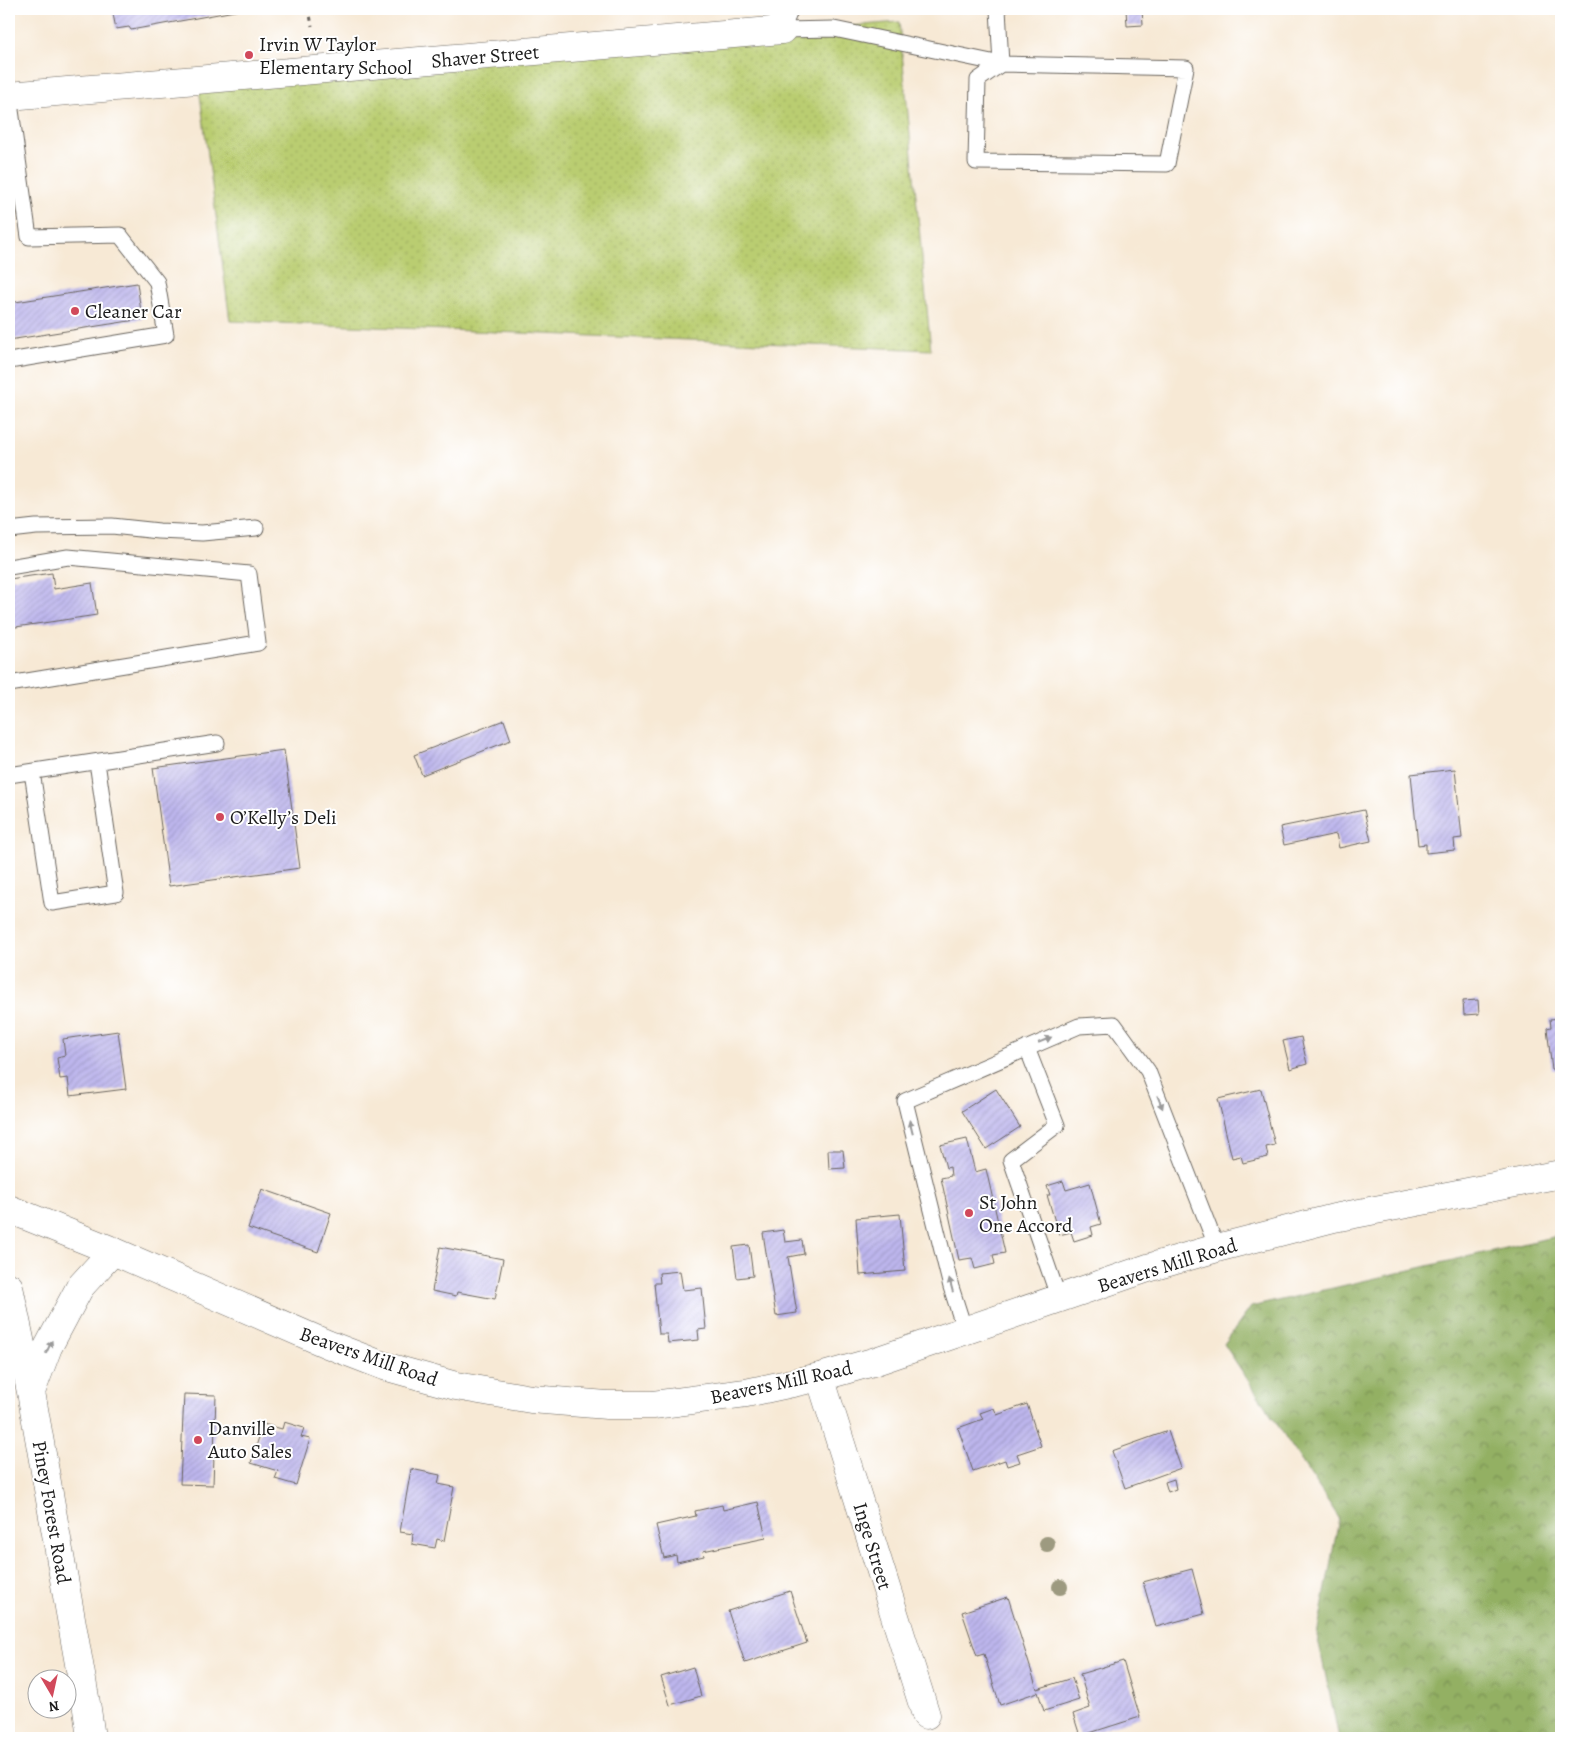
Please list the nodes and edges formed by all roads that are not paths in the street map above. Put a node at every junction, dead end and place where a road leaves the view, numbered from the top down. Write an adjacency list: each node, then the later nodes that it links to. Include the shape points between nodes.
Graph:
1 (998, 9): 3 (lane)
2 (786, 19): 3 (lane); 4 (street, Shaver Street)
3 (1001, 64): 3 (lane, via 1186,68 1167,164 976,162 978,80)
4 (9, 96): 5 (lane, via 29,238 120,235 157,282 166,335)
5 (9, 361)
6 (256, 528): 7 (lane, via 202,533 112,526)
7 (9, 530)
8 (9, 567): 9 (lane, via 68,557 249,574 258,644)
9 (9, 684)
10 (217, 743): 11 (lane)
11 (96, 762): 12 (lane); 12 (lane, via 116,893 52,903)
12 (32, 772): 13 (lane)
13 (9, 775)
14 (1027, 1048): 17 (lane, one-way to 17, via 1079,1026 1114,1024 1148,1071); 20 (lane, via 1057,1126 1011,1160); 21 (lane, one-way to 14, via 905,1100)
15 (1561, 1174): 17 (street, Beavers Mill Road, via 1334,1218)
16 (9, 1209): 18 (street, Beavers Mill Road)
17 (1217, 1248): 20 (street, Beavers Mill Road)
18 (113, 1251): 22 (street, Beavers Mill Road, via 327,1344 384,1366 456,1386 531,1399 653,1405 746,1393); 23 (street, one-way to 18, via 48,1347 80,1287)
19 (9, 1287): 23 (street, Piney Forest Road)
20 (1059, 1299): 21 (street, Beavers Mill Road)
21 (965, 1331): 22 (street, Beavers Mill Road)
22 (820, 1377): 24 (street, Inge Street)
23 (30, 1392): 25 (street, Piney Forest Road)
24 (926, 1715)
25 (91, 1738)

